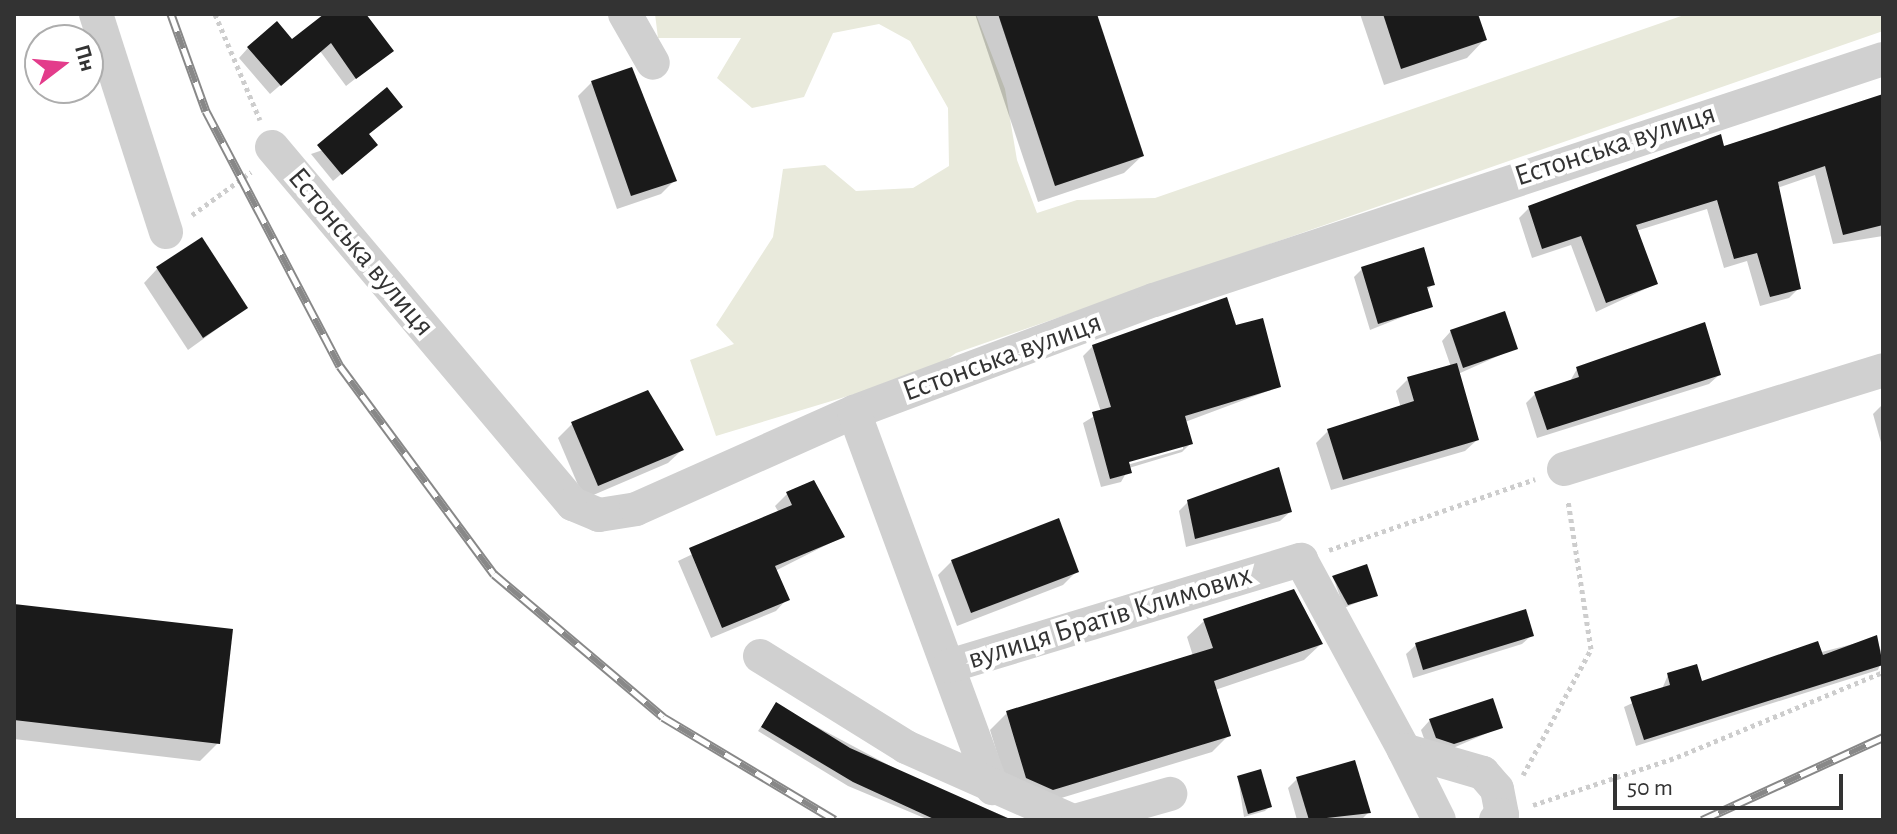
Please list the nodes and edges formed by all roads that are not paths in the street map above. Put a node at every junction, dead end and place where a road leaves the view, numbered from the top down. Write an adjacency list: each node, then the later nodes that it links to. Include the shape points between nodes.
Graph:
1 (96, 14): 6 (street)
2 (625, 14): 4 (street)
3 (1883, 59): 8 (street, Естонська вулиця, via 1410,211)
4 (653, 63)
5 (272, 147): 8 (street, Естонська вулиця, via 573,504 586,510 599,515 636,509)
6 (166, 232)
7 (1883, 370): 9 (street)
8 (854, 412): 11 (street, вулиця Братів Климових)
9 (1564, 469)
10 (760, 656): 13 (street, via 906,747)
11 (949, 666): 12 (street, вулиця Братів Климових, via 1301,560); 13 (street)
12 (1404, 750): 15 (street, via 1483,773 1497,789); 18 (street)
13 (992, 788): 16 (street)
14 (1170, 794): 17 (street)
15 (1499, 818)
16 (1071, 820)
17 (1078, 820)
18 (1439, 820)

